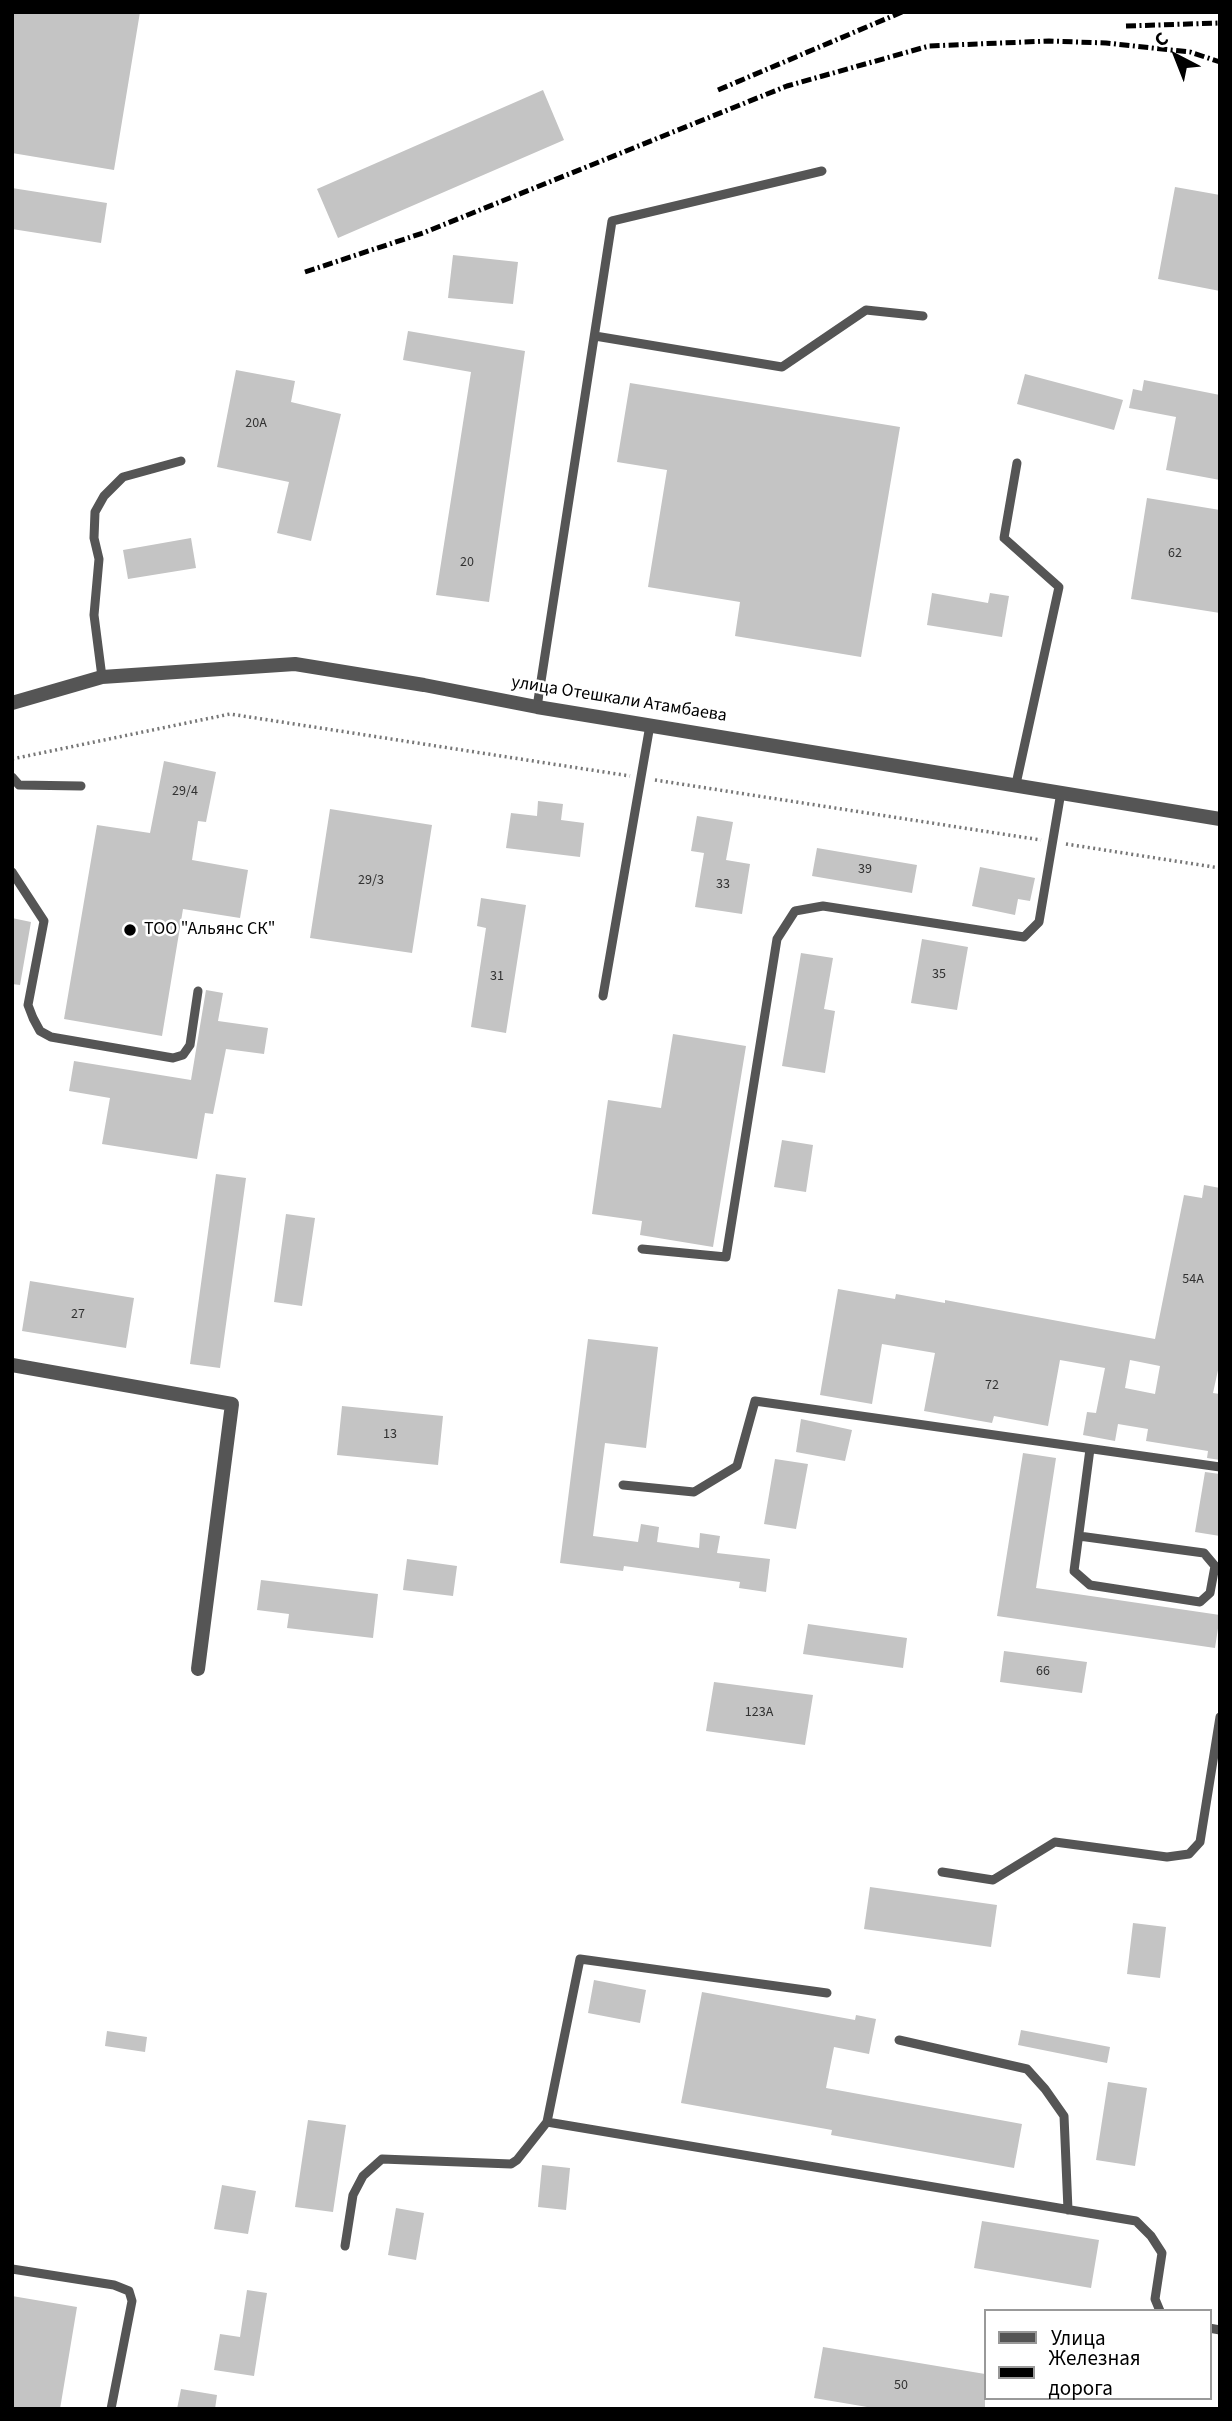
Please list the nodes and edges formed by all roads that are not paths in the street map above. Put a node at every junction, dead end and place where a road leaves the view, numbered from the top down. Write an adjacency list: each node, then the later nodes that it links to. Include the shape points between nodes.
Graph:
1 (822, 171): 3 (lane, via 612,221)
2 (923, 316): 3 (lane, via 866,310 782,367)
3 (595, 336): 8 (lane)
4 (181, 461): 6 (lane, via 123,477 95,512 99,559 94,615)
5 (1017, 463): 11 (lane, via 1004,538 1059,587)
6 (102, 677): 7 (street, улица Отешкали Атамбаева); 8 (street, улица Отешкали Атамбаева, via 295,664)
7 (12, 703)
8 (537, 707): 9 (street, улица Отешкали Атамбаева)
9 (649, 725): 11 (street, улица Отешкали Атамбаева); 17 (lane)
10 (12, 777): 12 (lane, via 19,785)
11 (1016, 785): 13 (street, улица Отешкали Атамбаева)
12 (81, 786)
13 (1061, 792): 14 (street, улица Отешкали Атамбаева); 18 (lane, via 1039,922 1024,937 823,906 796,911 777,939 726,1257)
14 (1220, 819)
15 (12, 872): 16 (lane, via 44,921 29,1005 40,1031 51,1037 173,1058 183,1055 190,1045)
16 (198, 991)
17 (603, 996)
18 (642, 1249)
19 (12, 1365): 24 (street, via 232,1404)
20 (1090, 1449): 21 (lane); 22 (lane, via 755,1401 737,1466 695,1492); 23 (lane)
21 (1220, 1467)
22 (623, 1485)
23 (1079, 1536): 23 (lane, via 1074,1571 1090,1585 1200,1602 1210,1593 1215,1566 1204,1553)
24 (198, 1669)
25 (1220, 1717): 26 (lane, via 1200,1842 1189,1854 1167,1857 1055,1842 993,1880)
26 (942, 1872)
27 (827, 1993): 29 (lane, via 580,1959)
28 (899, 2040): 30 (lane, via 1027,2069 1064,2116)
29 (547, 2122): 30 (lane); 31 (lane, via 511,2164 382,2158 363,2176 353,2195)
30 (1068, 2210): 33 (lane, via 1136,2221 1151,2236 1162,2253 1155,2299)
31 (345, 2246)
32 (12, 2269): 34 (lane, via 129,2291 132,2301)
33 (1159, 2309)
34 (111, 2409)

